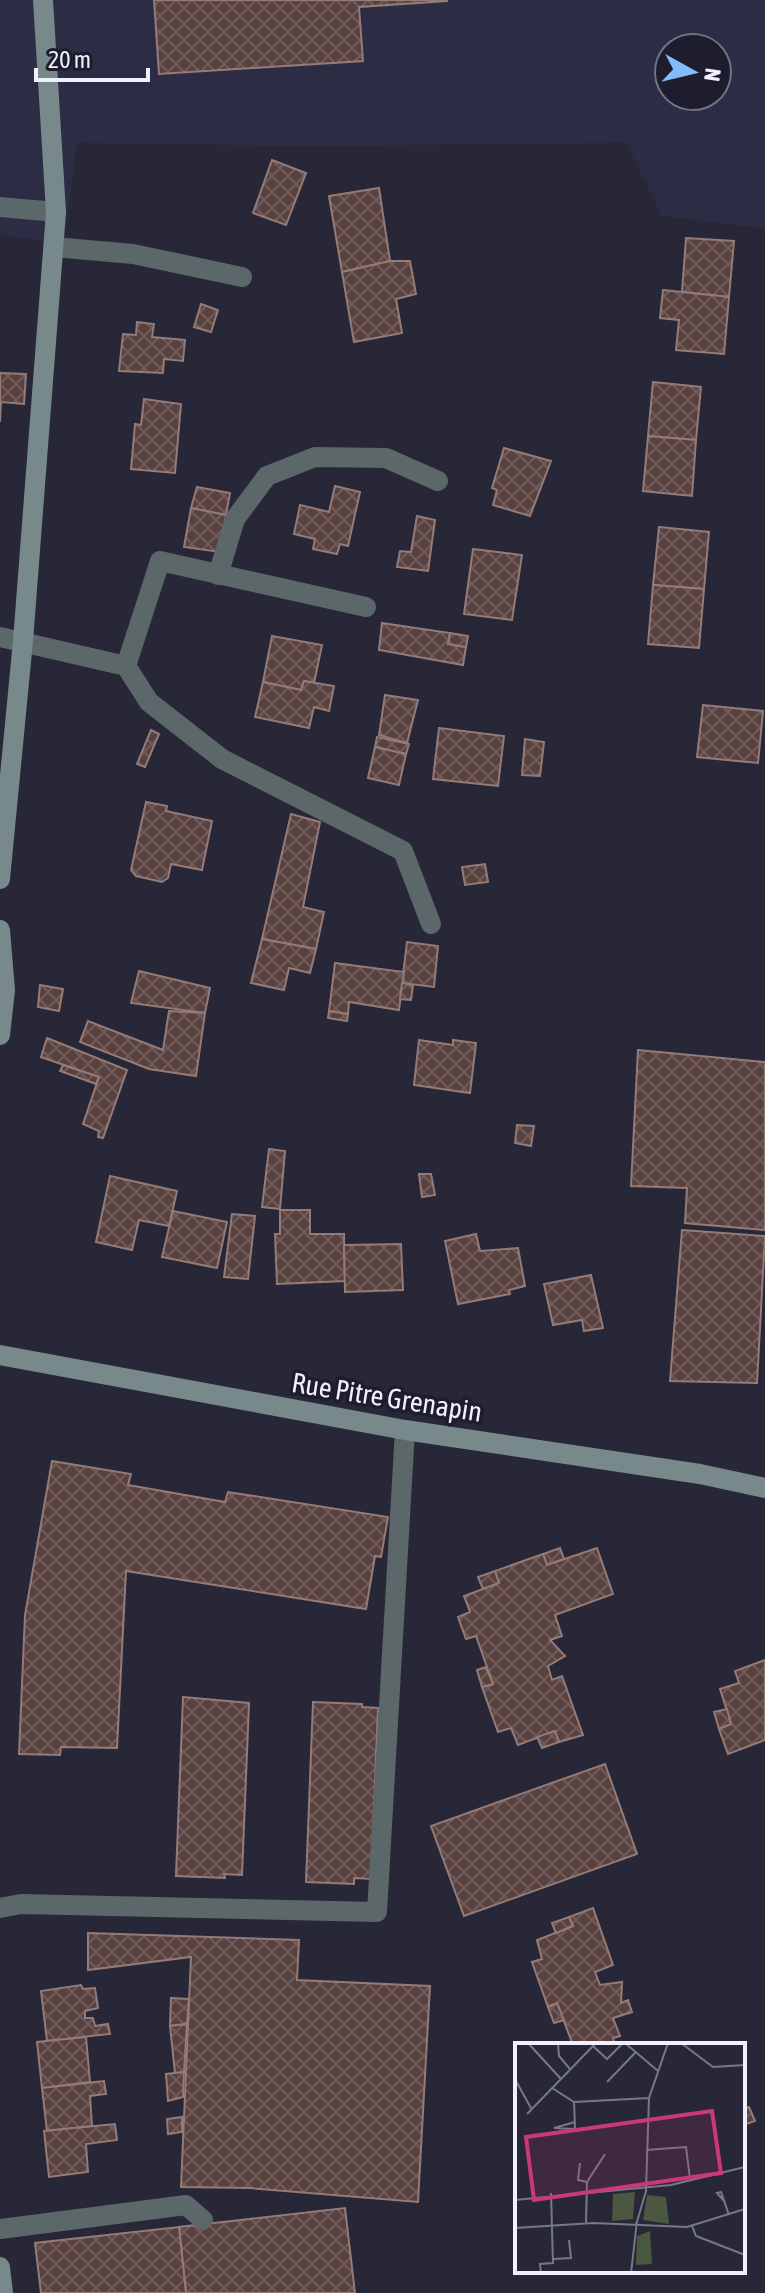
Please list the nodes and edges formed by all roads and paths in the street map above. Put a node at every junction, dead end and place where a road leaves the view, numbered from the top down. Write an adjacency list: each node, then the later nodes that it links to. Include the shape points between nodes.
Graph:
1 (43, 0): 3 (main road)
2 (0, 207): 3 (street)
3 (56, 212): 4 (main road)
4 (54, 247): 5 (street, via 133,254); 10 (main road)
5 (242, 277)
6 (438, 481): 7 (street, via 386,458 315,457 267,476 235,519)
7 (218, 575): 8 (street); 11 (street, via 160,561)
8 (366, 607)
9 (0, 637): 10 (street)
10 (23, 641): 11 (street); 12 (main road)
11 (126, 666): 13 (street, via 149,702 222,759 403,851)
12 (0, 879)
13 (431, 924)
14 (0, 930): 15 (main road, via 5,990)
15 (0, 1035)
16 (0, 1355): 17 (main road, Rue Pitre Grenapin)
17 (405, 1430): 18 (main road, Rue Pitre Grenapin); 19 (street, via 377,1912 21,1904)
18 (765, 1488)
19 (0, 1908)
20 (203, 2220): 21 (street, via 186,2205)
21 (0, 2229)
22 (0, 2267): 23 (main road)
23 (3, 2293)

